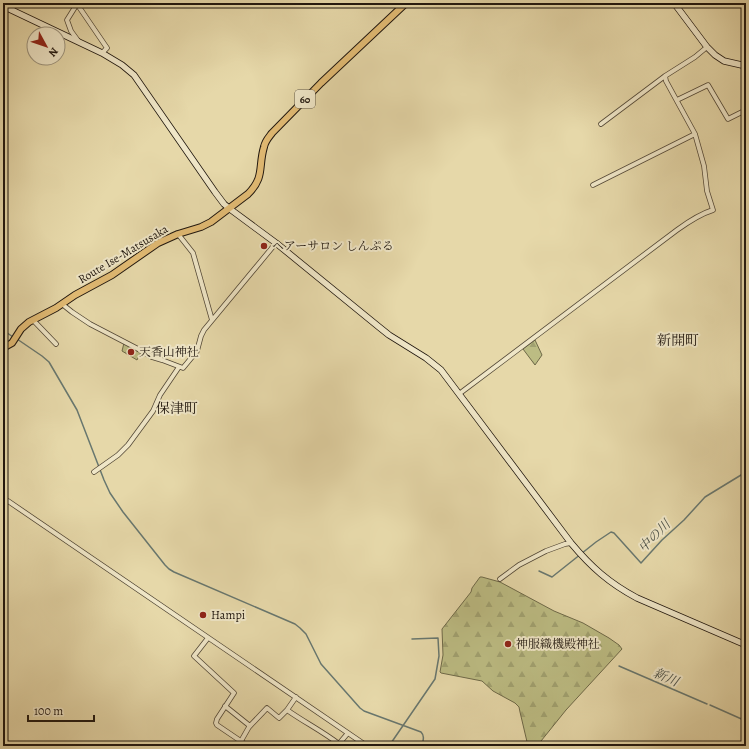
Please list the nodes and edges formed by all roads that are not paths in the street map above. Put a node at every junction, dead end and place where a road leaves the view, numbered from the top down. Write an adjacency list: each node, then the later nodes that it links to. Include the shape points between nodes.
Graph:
1 (19, 3): 6 (street)
2 (77, 3): 7 (street, via 67,20); 9 (street, via 107,48)
3 (406, 3): 17 (main road, Route Ise-Matsusaka / 60, via 276,127 266,140 258,182)
4 (674, 3): 8 (street)
5 (3, 6): 6 (street)
6 (10, 9): 7 (street)
7 (80, 43): 9 (street)
8 (707, 47): 10 (street, via 720,59); 11 (street)
9 (102, 53): 17 (street, via 134,75 220,199)
10 (746, 66)
11 (666, 76): 12 (street, via 666,81); 14 (street)
12 (677, 100): 13 (street, via 708,85 728,119); 15 (street)
13 (746, 110)
14 (601, 124)
15 (694, 134): 16 (street); 26 (street, via 713,210 692,219)
16 (592, 185)
17 (230, 209): 18 (main road, Route Ise-Matsusaka / 60, via 201,227); 19 (street)
18 (178, 234): 20 (main road, Route Ise-Matsusaka / 60, via 158,243 112,275); 22 (street, via 193,253)
19 (276, 243): 22 (street); 26 (street, via 384,331 434,364)
20 (62, 304): 21 (main road, Route Ise-Matsusaka / 60); 25 (street, via 90,324 152,357)
21 (34, 320): 23 (street); 24 (main road, Route Ise-Matsusaka / 60)
22 (212, 320): 25 (street, via 201,336 197,350 182,368)
23 (56, 344)
24 (3, 348)
25 (179, 367): 27 (street, via 160,395 153,411 126,447)
26 (459, 394): 29 (street)
27 (94, 472)
28 (3, 501): 31 (street)
29 (571, 543): 30 (street, via 546,551 519,565); 32 (street, via 600,574 621,590)
30 (500, 579)
31 (208, 638): 33 (street); 34 (street, via 194,656 234,693)
32 (746, 645)
33 (296, 697): 35 (street); 37 (street)
34 (225, 706): 36 (street); 38 (street, via 217,719 217,725)
35 (287, 710): 36 (street, via 278,718 267,708); 39 (street)
36 (250, 726): 38 (street)
37 (348, 733): 39 (street); 41 (street)
38 (241, 741): 40 (street)
39 (338, 745)
40 (248, 746)
41 (367, 746)

